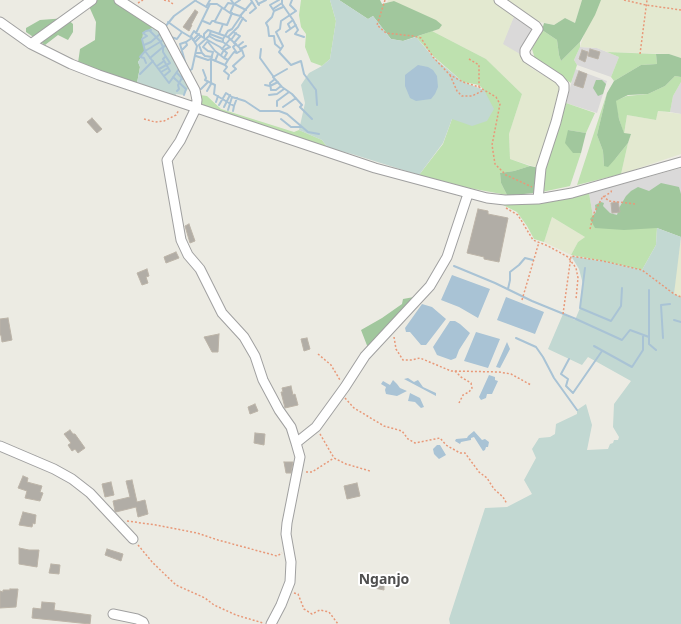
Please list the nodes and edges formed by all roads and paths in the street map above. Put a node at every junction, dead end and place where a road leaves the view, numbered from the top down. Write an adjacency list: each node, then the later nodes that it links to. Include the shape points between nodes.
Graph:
1 (92, 0): 12 (street)
2 (119, 0): 19 (street, via 162,28 194,90)
3 (164, 0): 8 (path)
4 (385, 0): 15 (path, via 377,25 386,34 421,38 433,57)
5 (499, 0): 24 (street, via 536,26 538,29 525,54 564,85 542,168)
6 (624, 0): 9 (path)
7 (646, 0): 9 (path)
8 (173, 4)
9 (646, 5): 10 (path); 13 (path)
10 (681, 10)
11 (0, 22): 12 (street)
12 (31, 44): 18 (street, via 71,64)
13 (640, 54)
14 (469, 59): 16 (path, via 479,65)
15 (450, 75): 16 (path); 17 (path, via 462,96 472,96)
16 (479, 87): 17 (path)
17 (484, 90): 24 (path, via 496,96 500,104 492,145 495,164 506,175)
18 (184, 104): 19 (street); 20 (path, via 176,115 164,121)
19 (196, 108): 23 (street, via 375,168); 41 (street, via 167,160 181,240 200,269 222,313 244,337 255,356 263,380 291,427)
20 (144, 119)
21 (681, 162): 22 (street)
22 (616, 180): 24 (street, via 572,193); 25 (path, via 611,192)
23 (468, 194): 24 (street, via 505,200); 34 (street, via 447,257 438,274)
24 (538, 194)
25 (604, 196): 26 (path, via 609,201); 28 (path, via 594,213)
26 (636, 204)
27 (505, 208): 29 (path, via 518,215 533,240)
28 (590, 229)
29 (539, 242): 31 (path, via 568,257 576,268); 32 (path)
30 (681, 297): 33 (path, via 642,270 571,256)
31 (576, 299)
32 (522, 300)
33 (563, 314)
34 (392, 327): 36 (path, via 396,349 403,360 420,358); 38 (street, via 364,356)
35 (318, 354): 38 (path, via 331,365)
36 (455, 371): 37 (path, via 511,374); 39 (path, via 471,383 472,388 463,395)
37 (530, 385)
38 (342, 390): 40 (street); 46 (path, via 354,408 384,426 402,431 415,443 440,438 446,445 465,453)
39 (459, 403)
40 (316, 427): 41 (street); 43 (path)
41 (296, 443): 45 (street, via 300,457)
42 (0, 446): 47 (street, via 72,479 90,493)
43 (334, 458): 44 (path); 45 (path, via 312,472)
44 (370, 471)
45 (297, 472): 49 (street, via 287,523)
46 (507, 504)
47 (115, 520): 48 (street); 49 (path, via 197,532 277,556)
48 (133, 539): 53 (path, via 176,585 236,615)
49 (289, 550): 50 (street, via 290,572)
50 (287, 591): 54 (street); 55 (path, via 298,594 304,609 312,614 320,610 329,612)
51 (113, 614): 52 (street, via 137,619)
52 (144, 624)
53 (265, 624)
54 (271, 624)
55 (338, 624)

